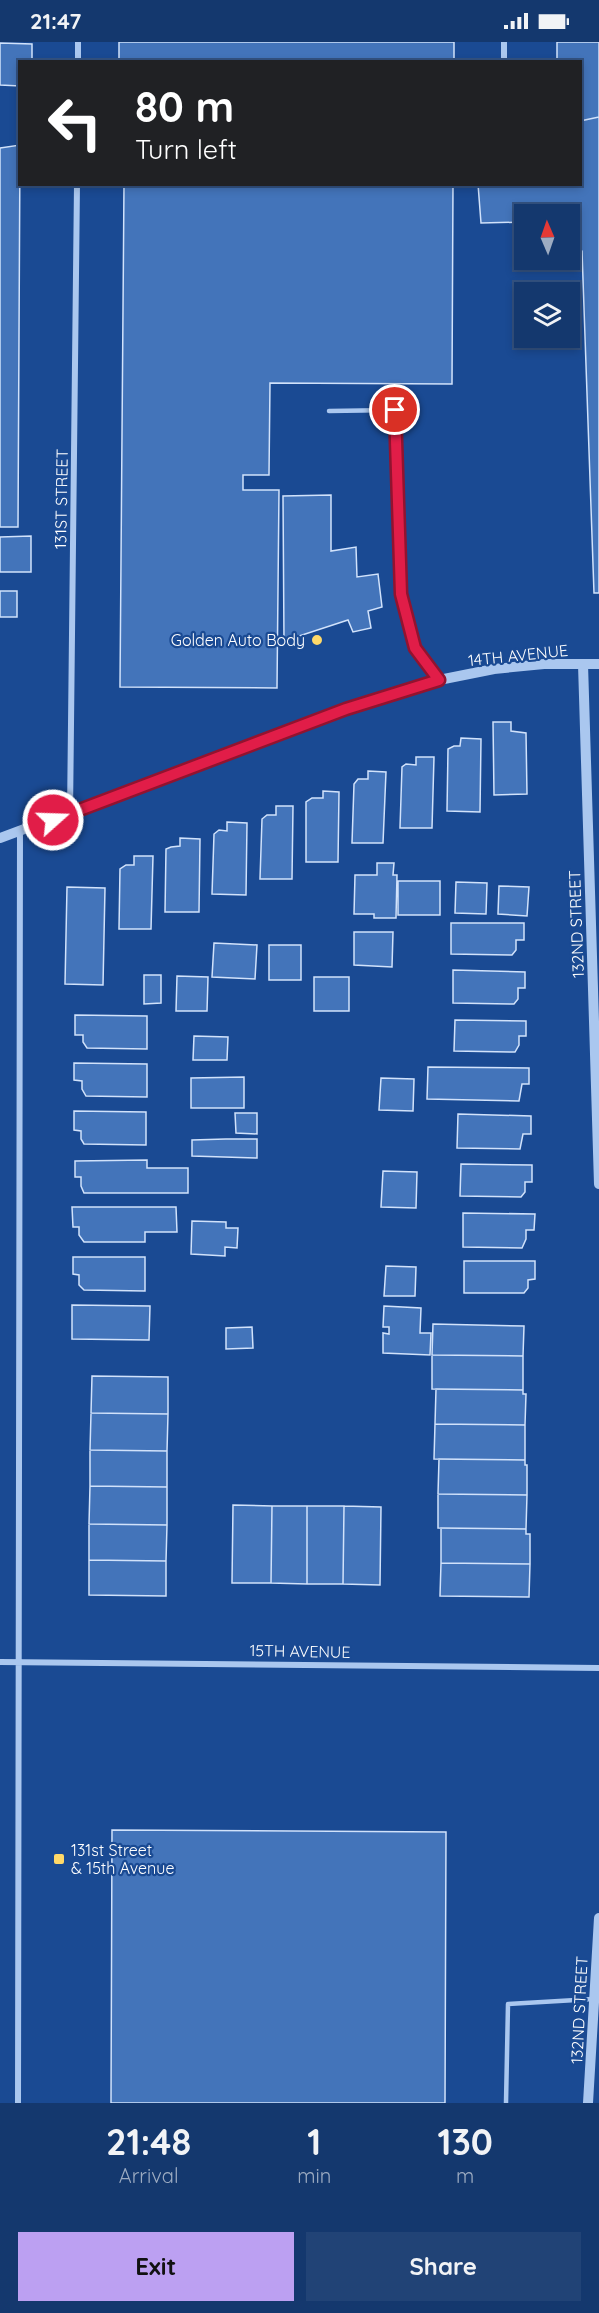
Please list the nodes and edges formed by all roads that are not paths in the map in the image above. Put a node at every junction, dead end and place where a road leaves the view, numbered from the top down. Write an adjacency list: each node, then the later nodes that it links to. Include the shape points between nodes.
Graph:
1 (78, 42): 3 (street)
2 (504, 42): 4 (street)
3 (78, 60)
4 (504, 60)
5 (77, 186): 10 (street, 131ST STREET)
6 (329, 411): 9 (lane, via 395,410 401,594 415,648)
7 (583, 664): 8 (street, 14TH AVENUE); 9 (street, 14TH AVENUE, via 494,669); 13 (street, 132ND STREET)
8 (599, 664)
9 (439, 680): 10 (street, 14TH AVENUE, via 346,709)
10 (70, 814): 11 (street, 14TH AVENUE)
11 (20, 831): 12 (street, 14TH AVENUE); 15 (street)
12 (0, 838)
13 (597, 1081): 14 (street, 132ND STREET)
14 (599, 1184)
15 (18, 1661): 16 (street, 15TH AVENUE); 17 (street, 15TH AVENUE); 20 (street)
16 (0, 1662)
17 (599, 1668)
18 (599, 1918): 19 (street, 132ND STREET)
19 (594, 1999): 21 (lane, via 508,2004); 22 (street, 132ND STREET)
20 (18, 2103)
21 (506, 2103)
22 (588, 2103)

